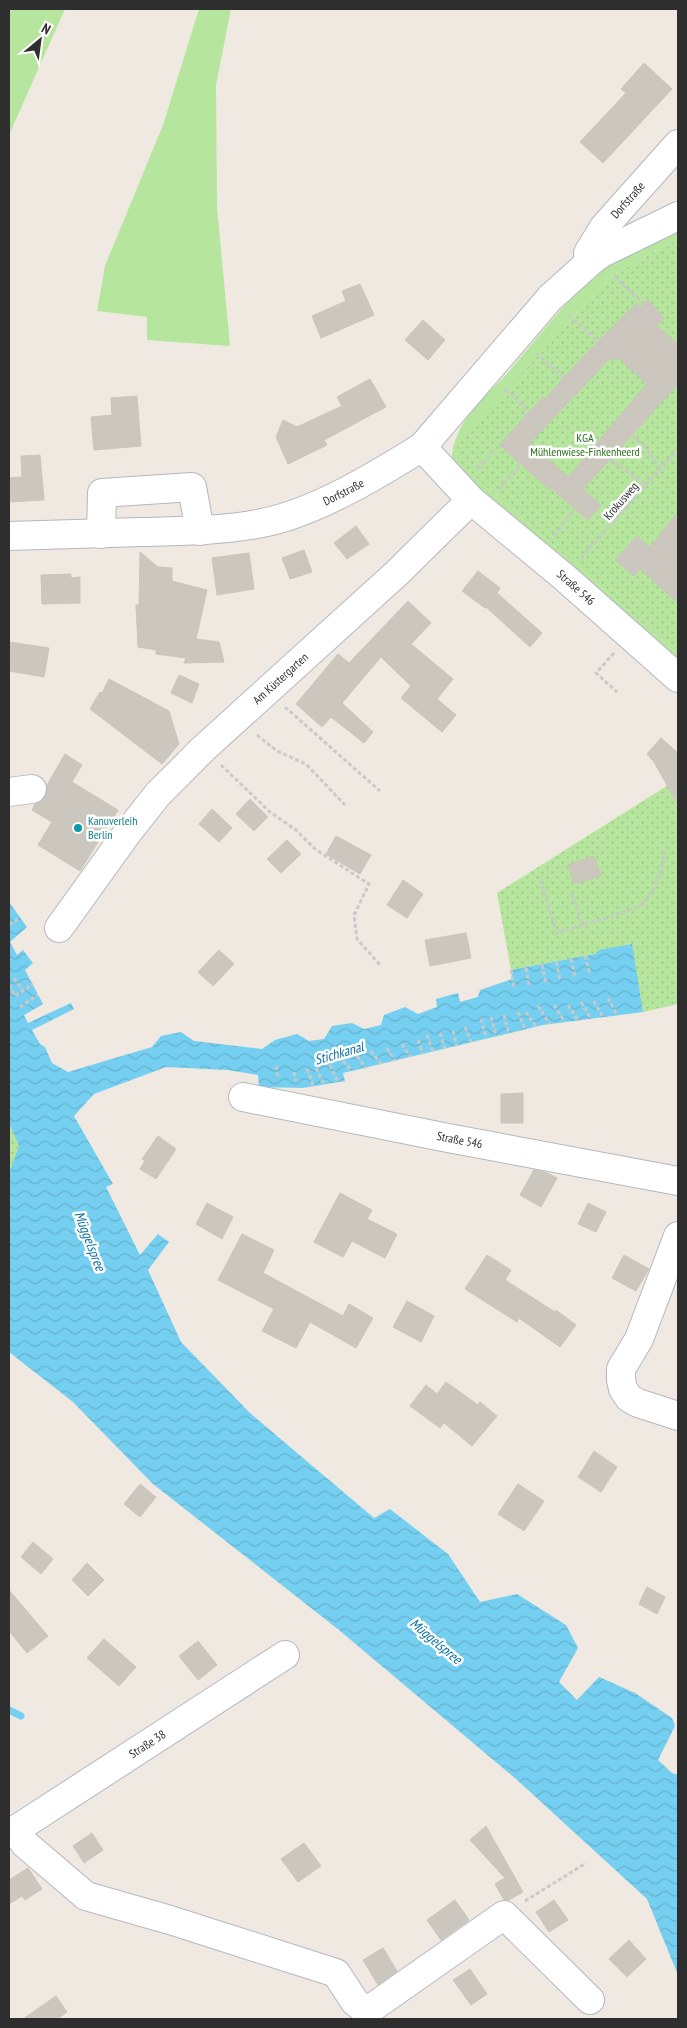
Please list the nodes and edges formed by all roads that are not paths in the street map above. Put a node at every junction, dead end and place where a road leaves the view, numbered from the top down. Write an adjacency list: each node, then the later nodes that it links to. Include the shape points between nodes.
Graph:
1 (678, 144): 2 (street, Dorfstraße)
2 (637, 190): 3 (street); 4 (street, Dorfstraße, via 604,227 588,253)
3 (670, 220): 4 (street, Dorfstraße)
4 (591, 261): 5 (street, Dorfstraße, via 550,298)
5 (422, 446): 6 (street); 7 (street, Dorfstraße, via 395,464 296,514 263,523)
6 (480, 489): 10 (street, Straße 546, via 564,578); 11 (street, Am Küstergarten, via 397,573 158,794)
7 (200, 531): 8 (street, Dorfstraße); 8 (street, via 192,487 102,493)
8 (101, 534): 9 (street, Dorfstraße)
9 (9, 536)
10 (678, 678)
11 (59, 928)
12 (243, 1098): 13 (street, Straße 546)
13 (678, 1181)
14 (678, 1236): 15 (street, via 639,1339 622,1369 623,1389 630,1398)
15 (678, 1416)
16 (285, 1654): 17 (street, Straße 38)
17 (12, 1832): 18 (street, via 86,1896 336,1973 355,2002 364,2009 373,2007 504,1915)
18 (590, 2000)

